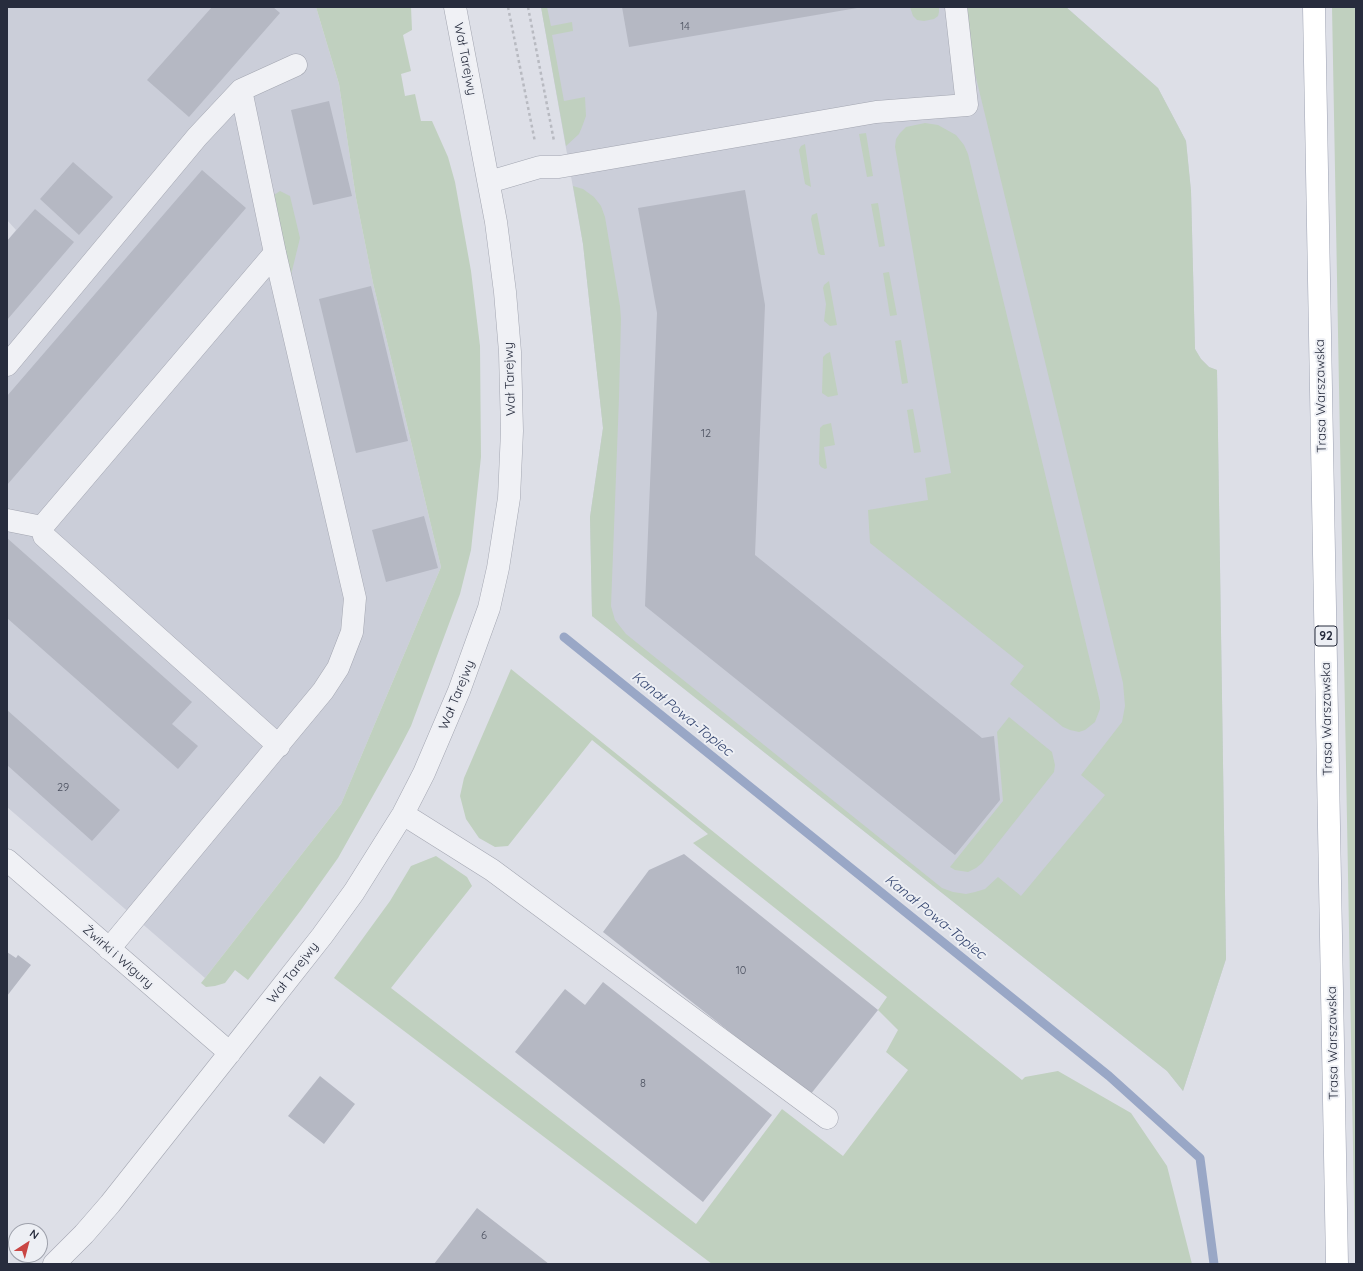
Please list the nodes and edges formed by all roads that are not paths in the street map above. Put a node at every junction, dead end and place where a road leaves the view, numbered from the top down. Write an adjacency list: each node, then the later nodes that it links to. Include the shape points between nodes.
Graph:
1 (455, 7): 6 (street, Wał Tarejwy)
2 (956, 7): 6 (street, via 967,105 876,112 549,167)
3 (1314, 7): 18 (main road, Trasa Warszawska / 92)
4 (296, 64): 5 (street)
5 (240, 90): 7 (street); 8 (street)
6 (489, 182): 12 (street, Wał Tarejwy, via 505,292 510,352 512,431 506,521 489,608 474,652 440,736)
7 (275, 253): 10 (street); 11 (street, via 355,598 352,632 338,668 324,692)
8 (7, 365)
9 (7, 520): 10 (street)
10 (42, 527): 11 (street, via 44,536)
11 (279, 746): 14 (street)
12 (403, 814): 15 (street, Wał Tarejwy, via 354,892 318,942); 16 (street, via 492,870)
13 (7, 860): 14 (street, Żwirki i Wigury)
14 (110, 949): 15 (street, Żwirki i Wigury)
15 (230, 1053): 17 (street, Wał Tarejwy)
16 (827, 1118)
17 (65, 1261)
18 (1337, 1264)

